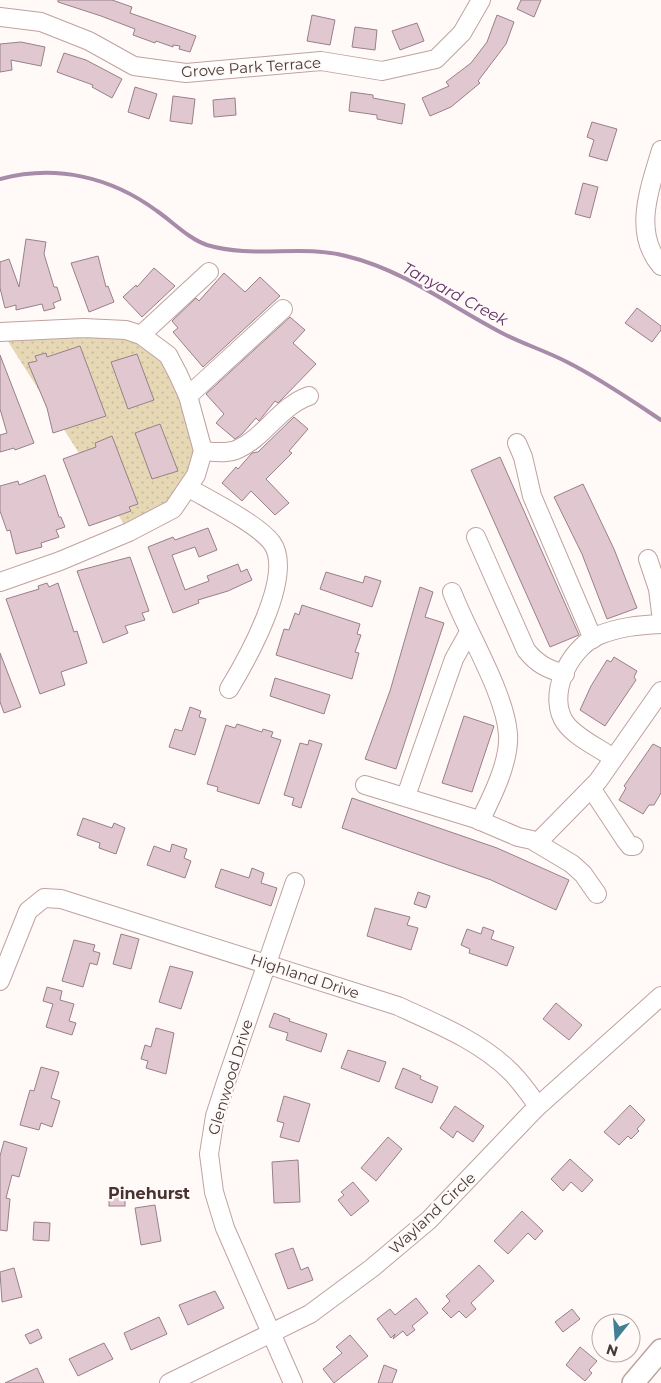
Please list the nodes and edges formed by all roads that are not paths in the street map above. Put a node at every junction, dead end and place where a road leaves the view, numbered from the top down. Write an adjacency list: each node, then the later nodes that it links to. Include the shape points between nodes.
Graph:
1 (481, 0): 2 (street, Grove Park Terrace, via 462,33 436,59 382,71 321,61 186,73 134,66 89,41 41,22)
2 (0, 17)
3 (661, 150): 4 (street, via 648,192 646,241)
4 (661, 266)
5 (209, 272): 8 (street)
6 (283, 309): 9 (street)
7 (0, 332): 8 (street, via 84,328 126,330)
8 (141, 335): 9 (street, via 168,355)
9 (188, 396): 12 (street)
10 (309, 396): 12 (street, via 294,401 238,450 225,453)
11 (517, 443): 21 (street, via 532,496)
12 (204, 451): 13 (street)
13 (189, 488): 16 (street, via 172,509 129,532); 23 (street, via 248,524 274,545 277,564 274,593 254,646)
14 (476, 537): 22 (street, via 526,650 535,662)
15 (648, 559): 18 (street, via 658,589)
16 (0, 582)
17 (452, 592): 20 (street)
18 (661, 613)
19 (661, 624): 21 (street, via 634,625)
20 (469, 632): 28 (street, via 454,659); 29 (street, via 502,708 508,734 499,776)
21 (593, 639): 22 (street, via 573,658)
22 (565, 674): 25 (street, via 557,696 559,712 575,732)
23 (229, 689)
24 (661, 691): 25 (street)
25 (613, 758): 27 (street)
26 (365, 785): 28 (street)
27 (591, 788): 30 (street); 31 (street, via 626,841)
28 (406, 796): 29 (street)
29 (480, 821): 30 (street)
30 (537, 843): 33 (street, via 572,864)
31 (634, 846)
32 (295, 882): 34 (street, Glenwood Drive)
33 (597, 894)
34 (267, 964): 35 (street, Highland Drive, via 61,899 44,898 28,911); 37 (street, Highland Drive, via 398,1006 442,1026 479,1047 511,1072 536,1102); 38 (street, Glenwood Drive, via 215,1116 209,1154 214,1192 225,1228)
35 (0, 981)
36 (661, 996): 37 (street, Wayland Circle)
37 (536, 1108): 38 (street, Wayland Circle, via 422,1226 310,1314)
38 (271, 1334): 40 (street, Wayland Circle); 41 (street, Glenwood Drive)
39 (661, 1350): 42 (main road)
40 (169, 1383)
41 (293, 1383)
42 (633, 1383)

